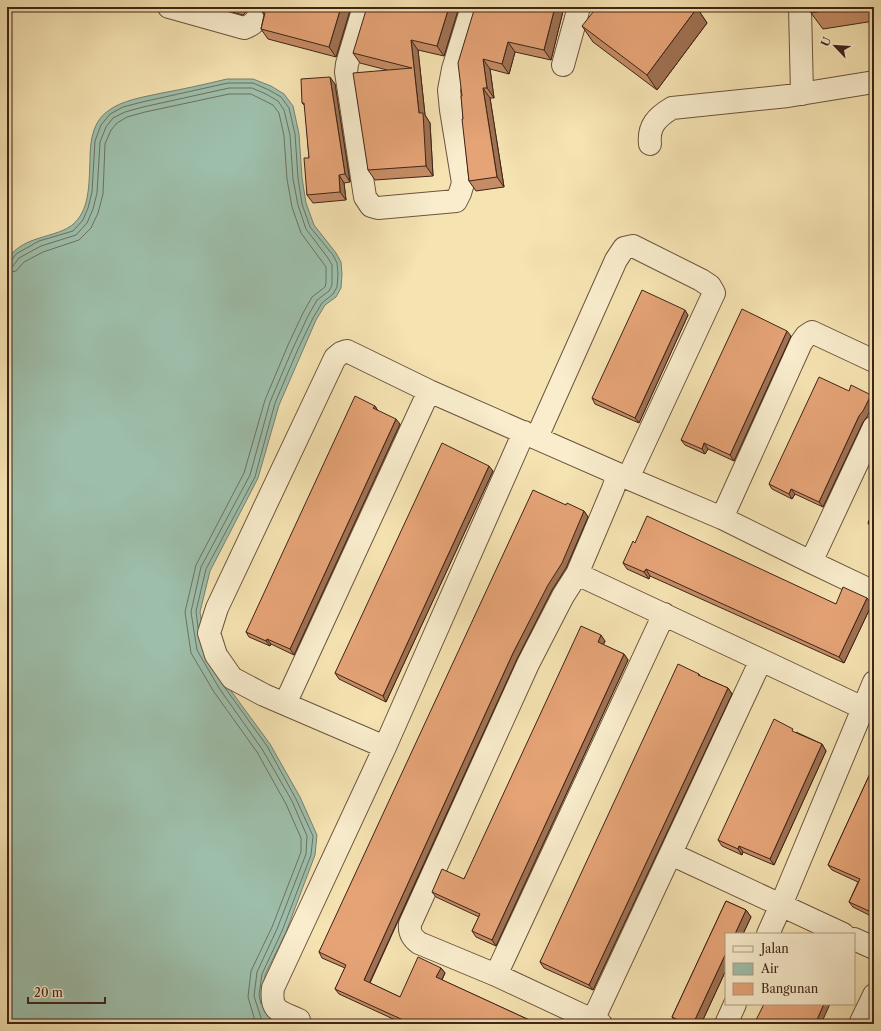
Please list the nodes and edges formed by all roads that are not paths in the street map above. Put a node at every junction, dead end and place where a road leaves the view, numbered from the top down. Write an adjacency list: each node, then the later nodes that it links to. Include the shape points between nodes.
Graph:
1 (169, 7): 2 (street, via 244,28 258,20)
2 (261, 7)
3 (364, 7): 4 (street, via 346,72 365,197 371,206 378,208 456,201 460,193 463,183 449,90)
4 (472, 7)
5 (579, 7): 7 (street)
6 (800, 7): 9 (street)
7 (562, 65)
8 (874, 82): 9 (street)
9 (802, 94): 10 (street, via 672,108 660,116 652,126)
10 (650, 144)
11 (874, 360): 16 (street, via 812,332 806,336 801,342)
12 (429, 391): 14 (street); 23 (street); 23 (street, via 347,351 334,358 217,608 209,633 216,655 224,667 232,678)
13 (874, 427): 17 (street)
14 (531, 434): 15 (street); 15 (street, via 616,260 624,248 633,246 701,280 710,286 714,294); 25 (street)
15 (623, 476): 16 (street); 18 (street, via 613,489)
16 (722, 518): 17 (street)
17 (811, 562): 19 (street)
18 (576, 574): 20 (street); 32 (street, via 528,664 409,929 419,943)
19 (874, 592)
20 (664, 614): 21 (street); 32 (street)
21 (761, 660): 24 (street); 26 (street)
22 (874, 682): 24 (street)
23 (285, 704): 25 (street)
24 (863, 708): 27 (street)
25 (385, 747): 36 (street, via 273,988 274,1007)
26 (671, 854): 27 (street); 35 (street)
27 (781, 905): 28 (street); 29 (street)
28 (768, 933)
29 (841, 933)
30 (855, 939): 31 (street)
31 (874, 948)
32 (496, 976): 35 (street)
33 (874, 995): 38 (street)
34 (735, 1005): 37 (street)
35 (597, 1022)
36 (301, 1023)
37 (726, 1024)
38 (860, 1024)

